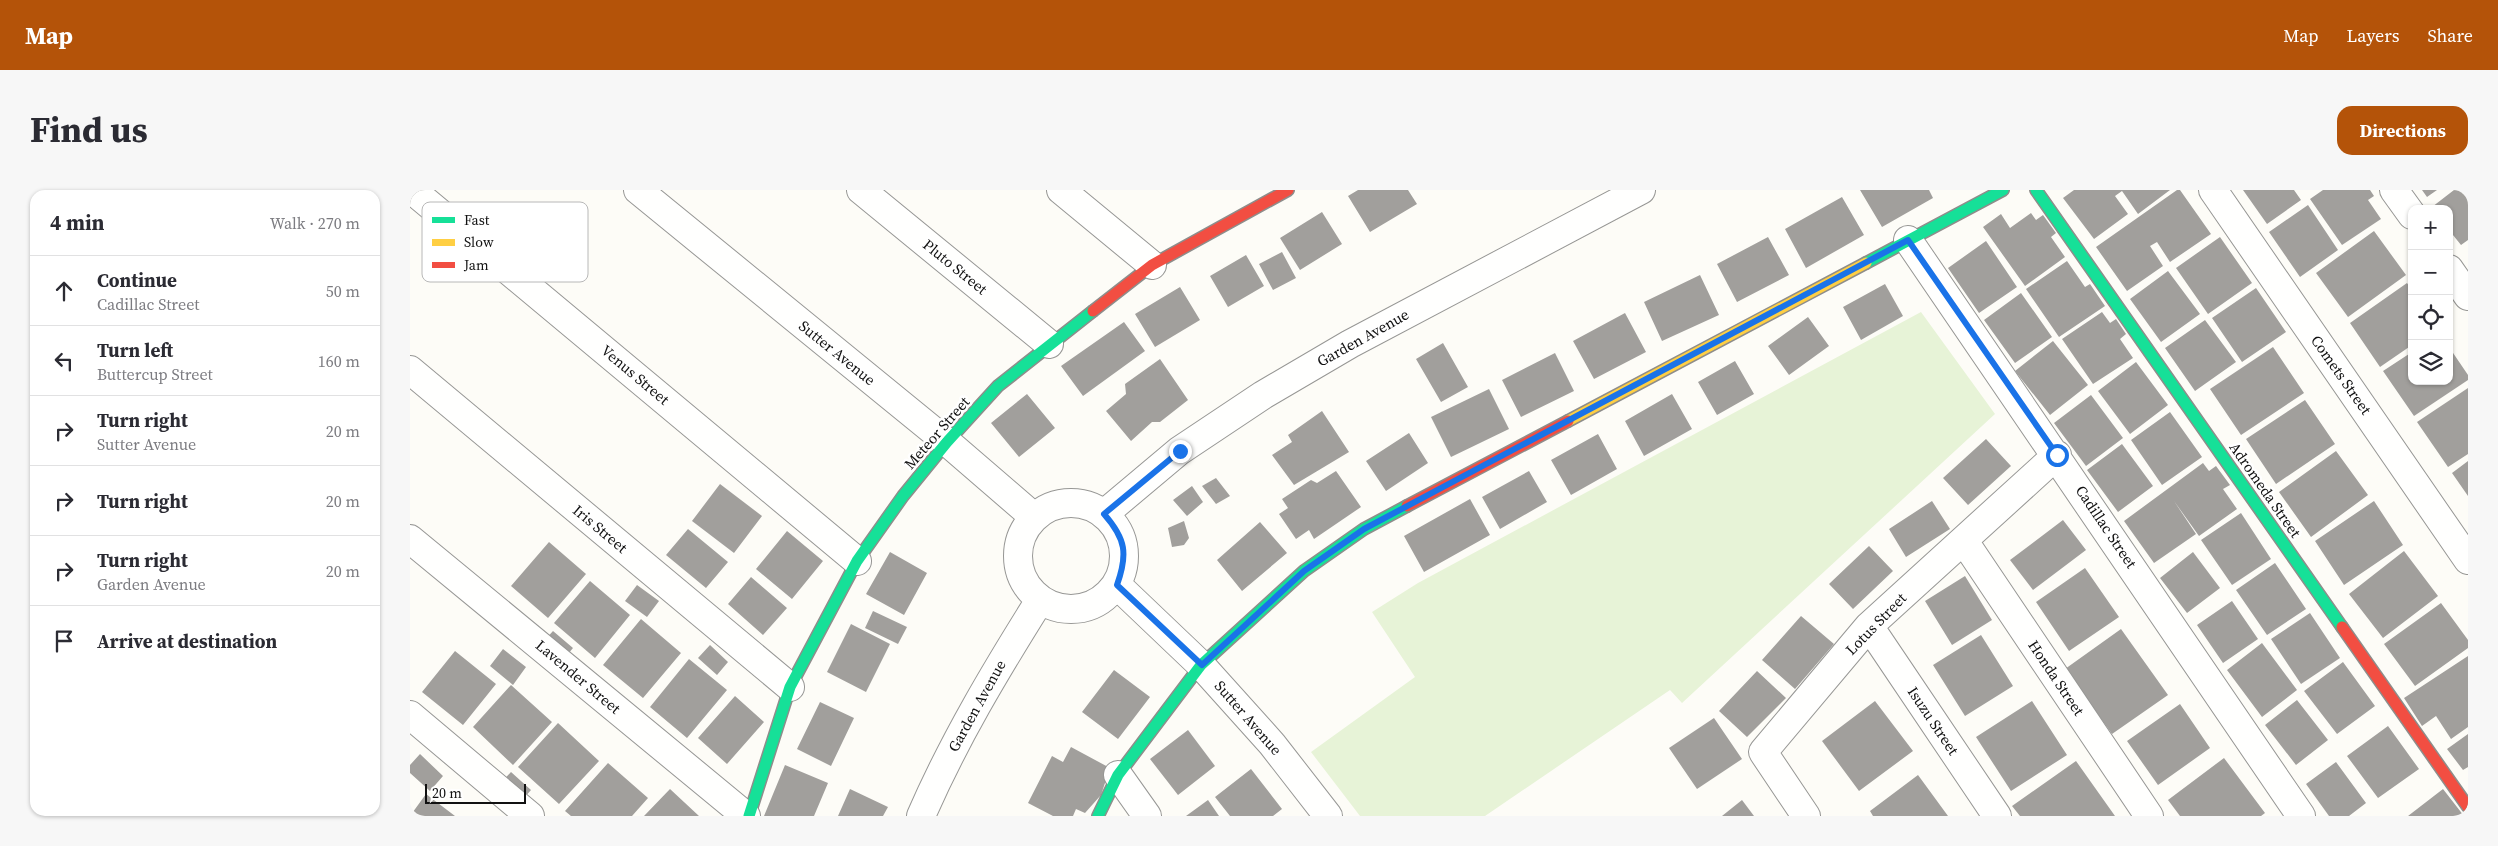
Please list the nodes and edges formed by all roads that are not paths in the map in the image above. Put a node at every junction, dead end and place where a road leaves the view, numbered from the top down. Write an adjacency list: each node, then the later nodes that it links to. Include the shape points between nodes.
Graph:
1 (412, 190): 11 (street, Venus Street)
2 (638, 190): 20 (street, Sutter Avenue)
3 (861, 190): 18 (street, Pluto Street)
4 (1061, 190): 14 (street)
5 (1641, 190): 22 (street, Garden Avenue, via 1350,344 1263,395 1180,451)
6 (2003, 190): 13 (street)
7 (2036, 190): 35 (street, Adromeda Street)
8 (2213, 190): 27 (street, Comets Street)
9 (2394, 190): 12 (street)
10 (1282, 191): 14 (street, Meteor Street)
11 (426, 202)
12 (2408, 210)
13 (1908, 240): 21 (street, Cadillac Street); 31 (street, via 1364,529 1304,571)
14 (1152, 265): 18 (street, Meteor Street)
15 (2453, 275): 17 (street)
16 (523, 282): 26 (street, Venus Street)
17 (2468, 296)
18 (1049, 344): 20 (street, Meteor Street, via 998,386)
19 (410, 370): 32 (street, Iris Street)
20 (947, 442): 23 (street, Sutter Avenue); 26 (street, Meteor Street)
21 (2057, 455): 25 (street, Lotus Street); 45 (street, Cadillac Street)
22 (1104, 514): 23 (street, via 1087,505 1068,503 1050,507); 28 (street, via 1117,529 1124,547 1124,566)
23 (1034, 517): 29 (street, via 1021,536 1017,560 1024,582)
24 (410, 539): 37 (street, Lavender Street)
25 (1964, 540): 30 (street, Lotus Street); 44 (street, Honda Street)
26 (857, 560): 32 (street, Meteor Street)
27 (2468, 560)
28 (1117, 585): 29 (street, via 1102,600 1082,609 1060,609); 31 (street, Sutter Avenue)
29 (1040, 600): 38 (street, Garden Avenue, via 986,686)
30 (1869, 626): 42 (street, Lotus Street, via 1763,752); 43 (street, Isuzu Street)
31 (1202, 665): 34 (street); 41 (street, Sutter Avenue, via 1272,744)
32 (790, 687): 37 (street, Meteor Street)
33 (410, 715): 36 (street)
34 (1118, 775): 39 (street); 40 (street)
35 (2468, 807)
36 (530, 816)
37 (747, 816)
38 (921, 816)
39 (1098, 816)
40 (1147, 816)
41 (1328, 816)
42 (1806, 816)
43 (1997, 816)
44 (2149, 816)
45 (2301, 816)

